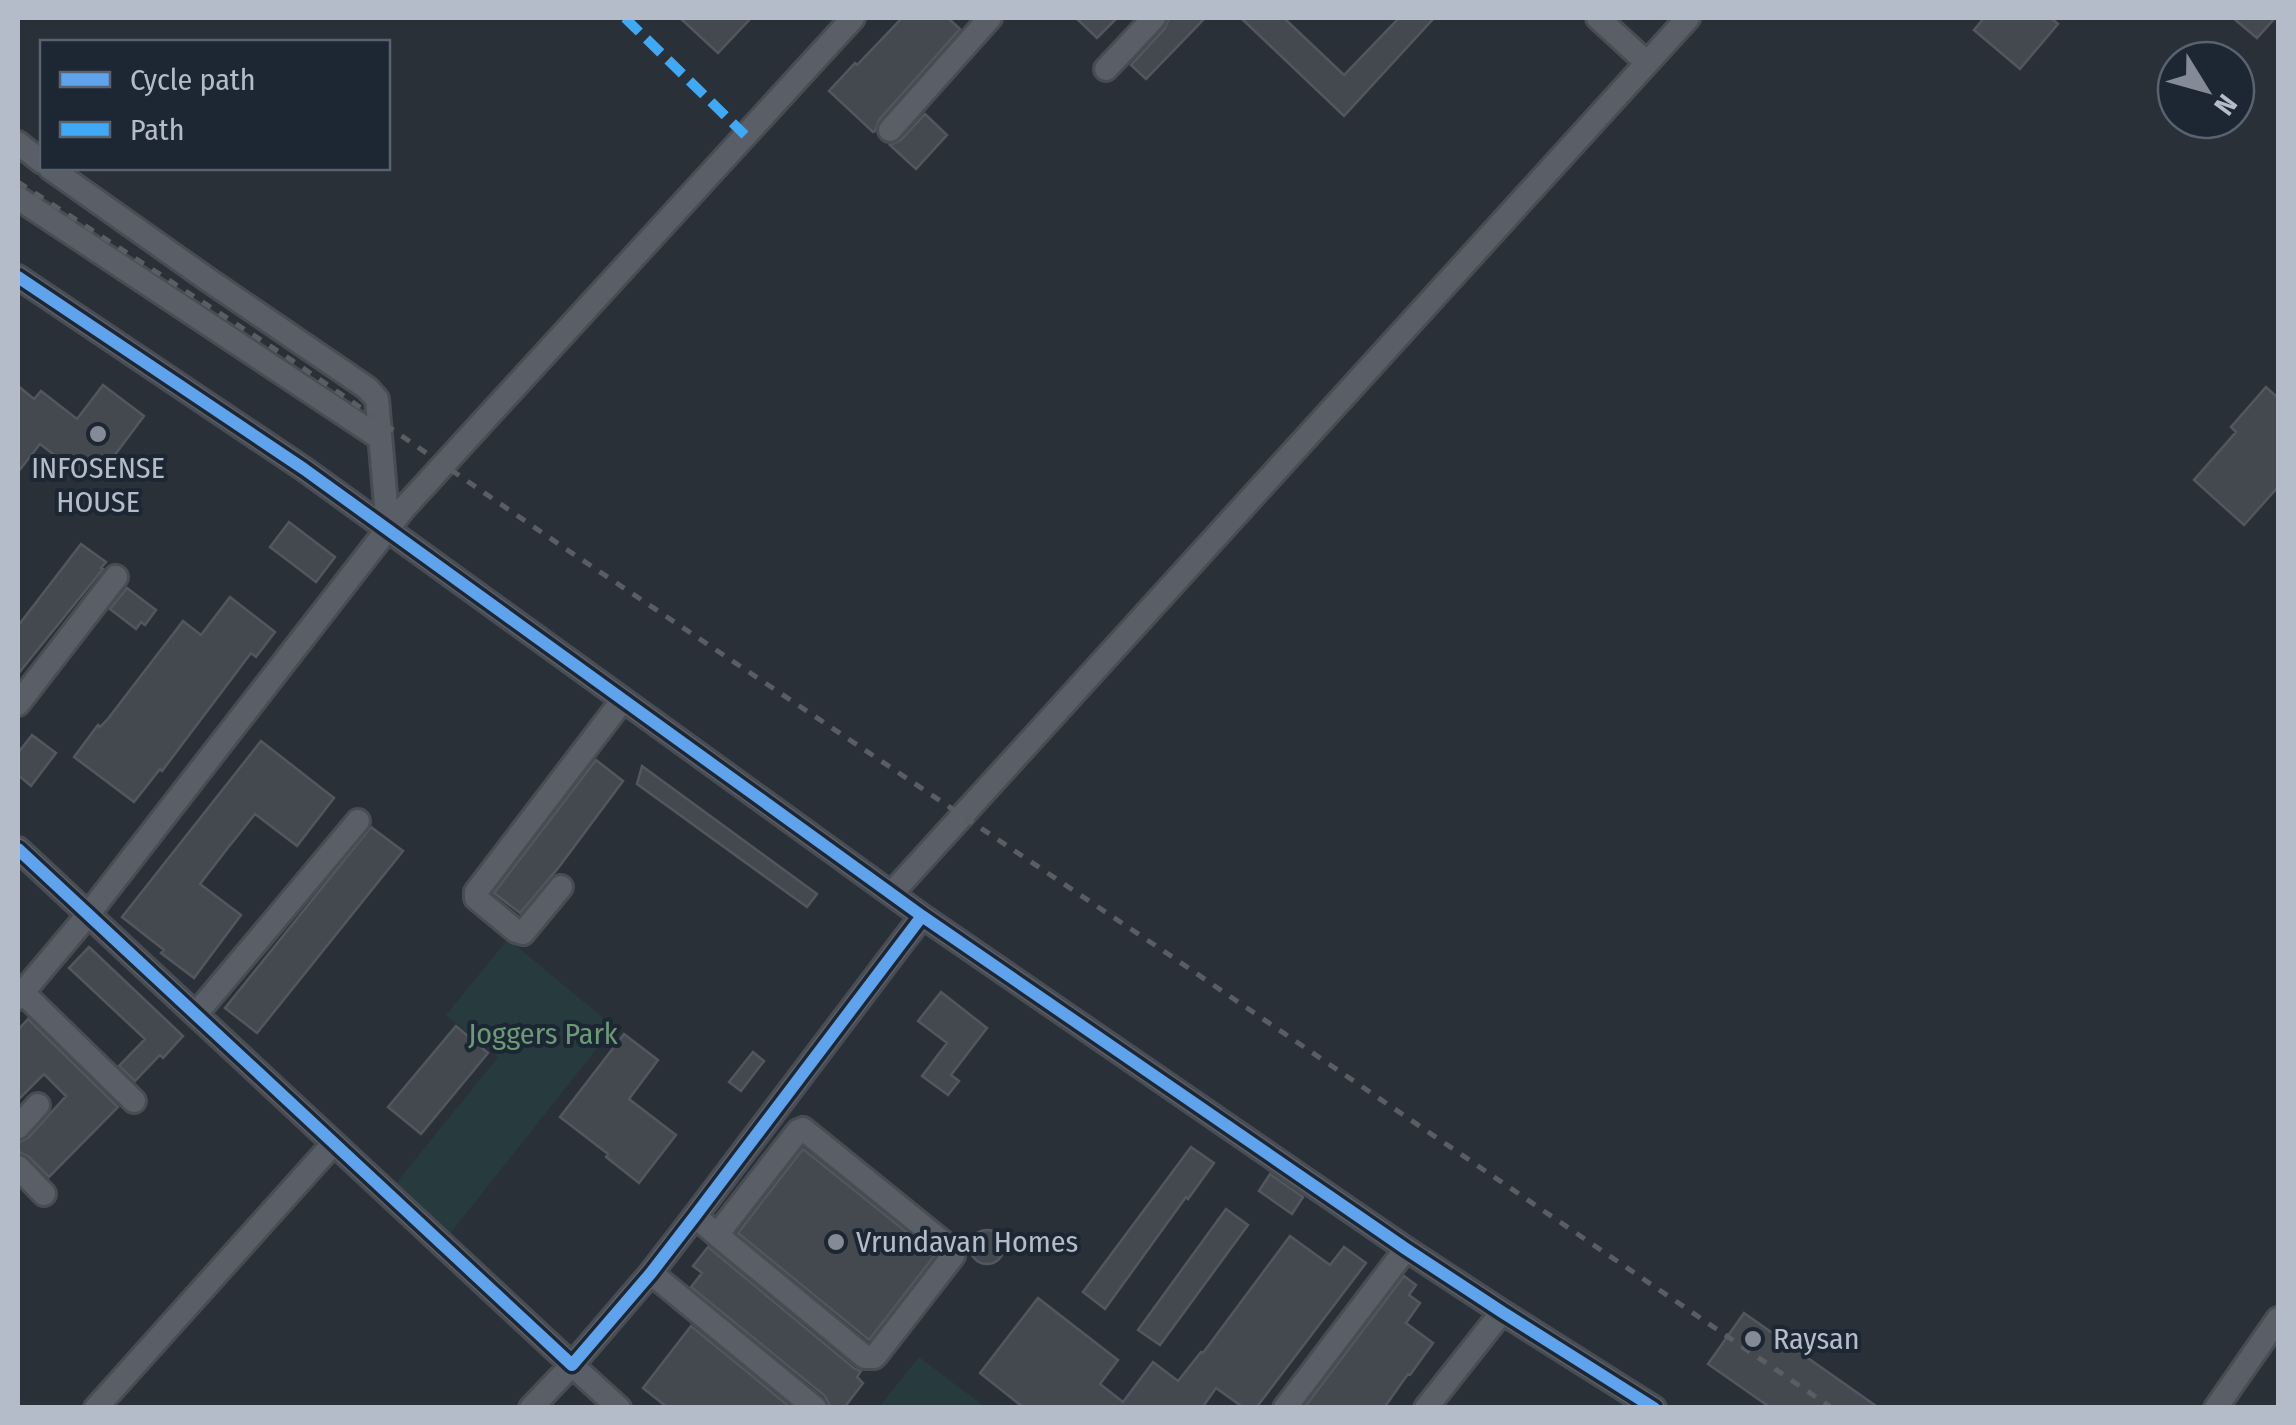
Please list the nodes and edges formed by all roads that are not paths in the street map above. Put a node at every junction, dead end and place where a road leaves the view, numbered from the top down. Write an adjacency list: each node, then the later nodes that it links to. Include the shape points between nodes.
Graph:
1 (853, 18): 15 (street)
2 (990, 18): 8 (street)
3 (1154, 18): 7 (street)
4 (1598, 18): 6 (street)
5 (1688, 18): 6 (street)
6 (1646, 62): 22 (street)
7 (1106, 69)
8 (890, 130)
9 (18, 143): 10 (street)
10 (40, 160)
11 (53, 170): 14 (street, via 367,388 376,399)
12 (18, 198): 14 (street)
13 (18, 277): 15 (street)
14 (380, 438): 15 (street)
15 (388, 529): 17 (street); 23 (street)
16 (116, 578): 18 (street)
17 (622, 700): 21 (street, via 476,898 524,933); 22 (street)
18 (18, 704)
19 (358, 822): 26 (street)
20 (18, 849): 23 (street)
21 (561, 886)
22 (892, 893): 24 (street)
23 (88, 916): 25 (street); 26 (street)
24 (922, 916): 30 (street); 37 (street)
25 (20, 995): 27 (street)
26 (196, 1014): 31 (street)
27 (134, 1101)
28 (38, 1105): 29 (street)
29 (18, 1127)
30 (761, 1130): 32 (street); 35 (street)
31 (334, 1144): 41 (street); 42 (street)
32 (784, 1148): 36 (street); 36 (street, via 798,1131 808,1132 950,1248 951,1261 870,1358)
33 (18, 1167): 34 (street)
34 (44, 1194)
35 (696, 1216): 36 (street); 38 (street)
36 (717, 1234)
37 (1406, 1248): 39 (street); 46 (street)
38 (650, 1274): 41 (street); 45 (street)
39 (1502, 1312): 47 (street); 48 (street)
40 (2278, 1319): 49 (street)
41 (572, 1365): 43 (street); 44 (street)
42 (96, 1408)
43 (531, 1408)
44 (619, 1408)
45 (815, 1408)
46 (1285, 1408)
47 (1426, 1408)
48 (1654, 1408)
49 (2216, 1408)

